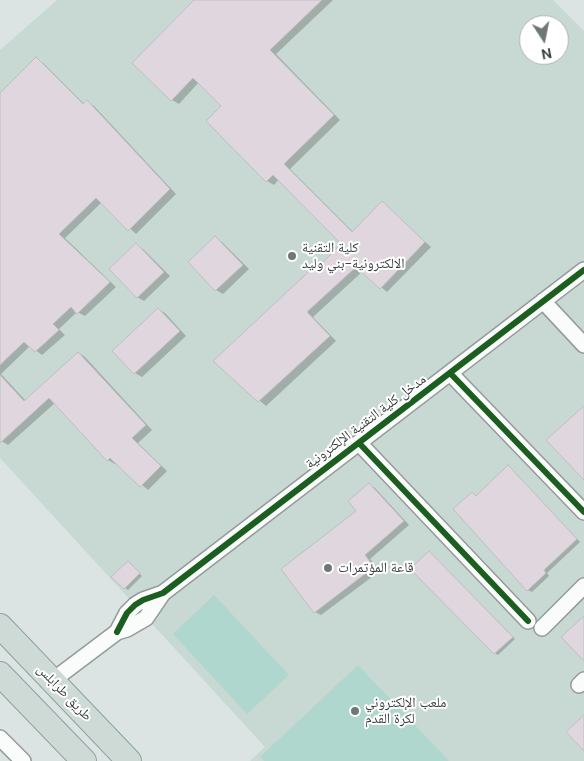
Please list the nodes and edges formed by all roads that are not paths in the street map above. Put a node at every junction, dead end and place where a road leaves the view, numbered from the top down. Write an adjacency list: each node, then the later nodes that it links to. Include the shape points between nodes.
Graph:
1 (584, 270): 2 (street, مدخل كلية التقنية الإلكترونية)
2 (543, 301): 3 (street); 4 (street, مدخل كلية التقنية الإلكترونية)
3 (584, 345)
4 (450, 373): 5 (street, مدخل كلية التقنية الإلكترونية); 6 (street)
5 (359, 443): 8 (street); 12 (street, مدخل كلية التقنية الإلكترونية, via 163,593 146,618 116,632)
6 (584, 512)
7 (584, 586): 10 (street)
8 (528, 621)
9 (0, 626): 12 (highway, طريق طرابلس)
10 (542, 628)
11 (0, 674): 15 (highway)
12 (52, 681): 16 (highway, طريق طرابلس)
13 (0, 738): 14 (street)
14 (22, 761)
15 (84, 761)
16 (129, 761)

